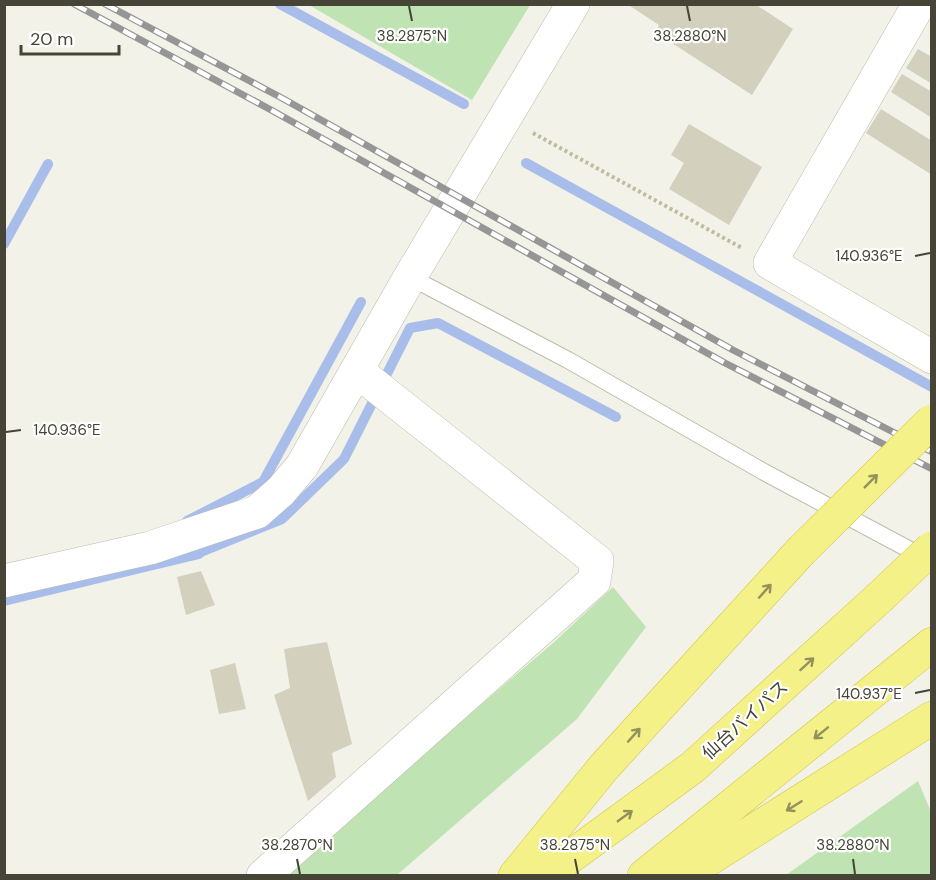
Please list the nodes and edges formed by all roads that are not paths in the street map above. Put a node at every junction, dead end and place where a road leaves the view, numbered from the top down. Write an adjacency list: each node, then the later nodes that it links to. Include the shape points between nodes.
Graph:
1 (573, 4): 3 (street)
2 (919, 4): 4 (street, via 770,264)
3 (410, 277): 5 (street); 8 (lane)
4 (932, 357)
5 (373, 383): 9 (street, via 281,491 257,512 150,548); 12 (street, via 597,561 594,581)
6 (932, 421): 13 (highway, one-way to 6, bridge, via 604,767 800,552)
7 (932, 548): 14 (highway, 仙台バイパス, one-way to 7, bridge, via 693,767)
8 (932, 561)
9 (4, 581)
10 (932, 644): 15 (highway, one-way to 15)
11 (932, 718): 16 (highway, one-way to 16)
12 (263, 876)
13 (515, 876)
14 (544, 876)
15 (644, 876)
16 (682, 876)

